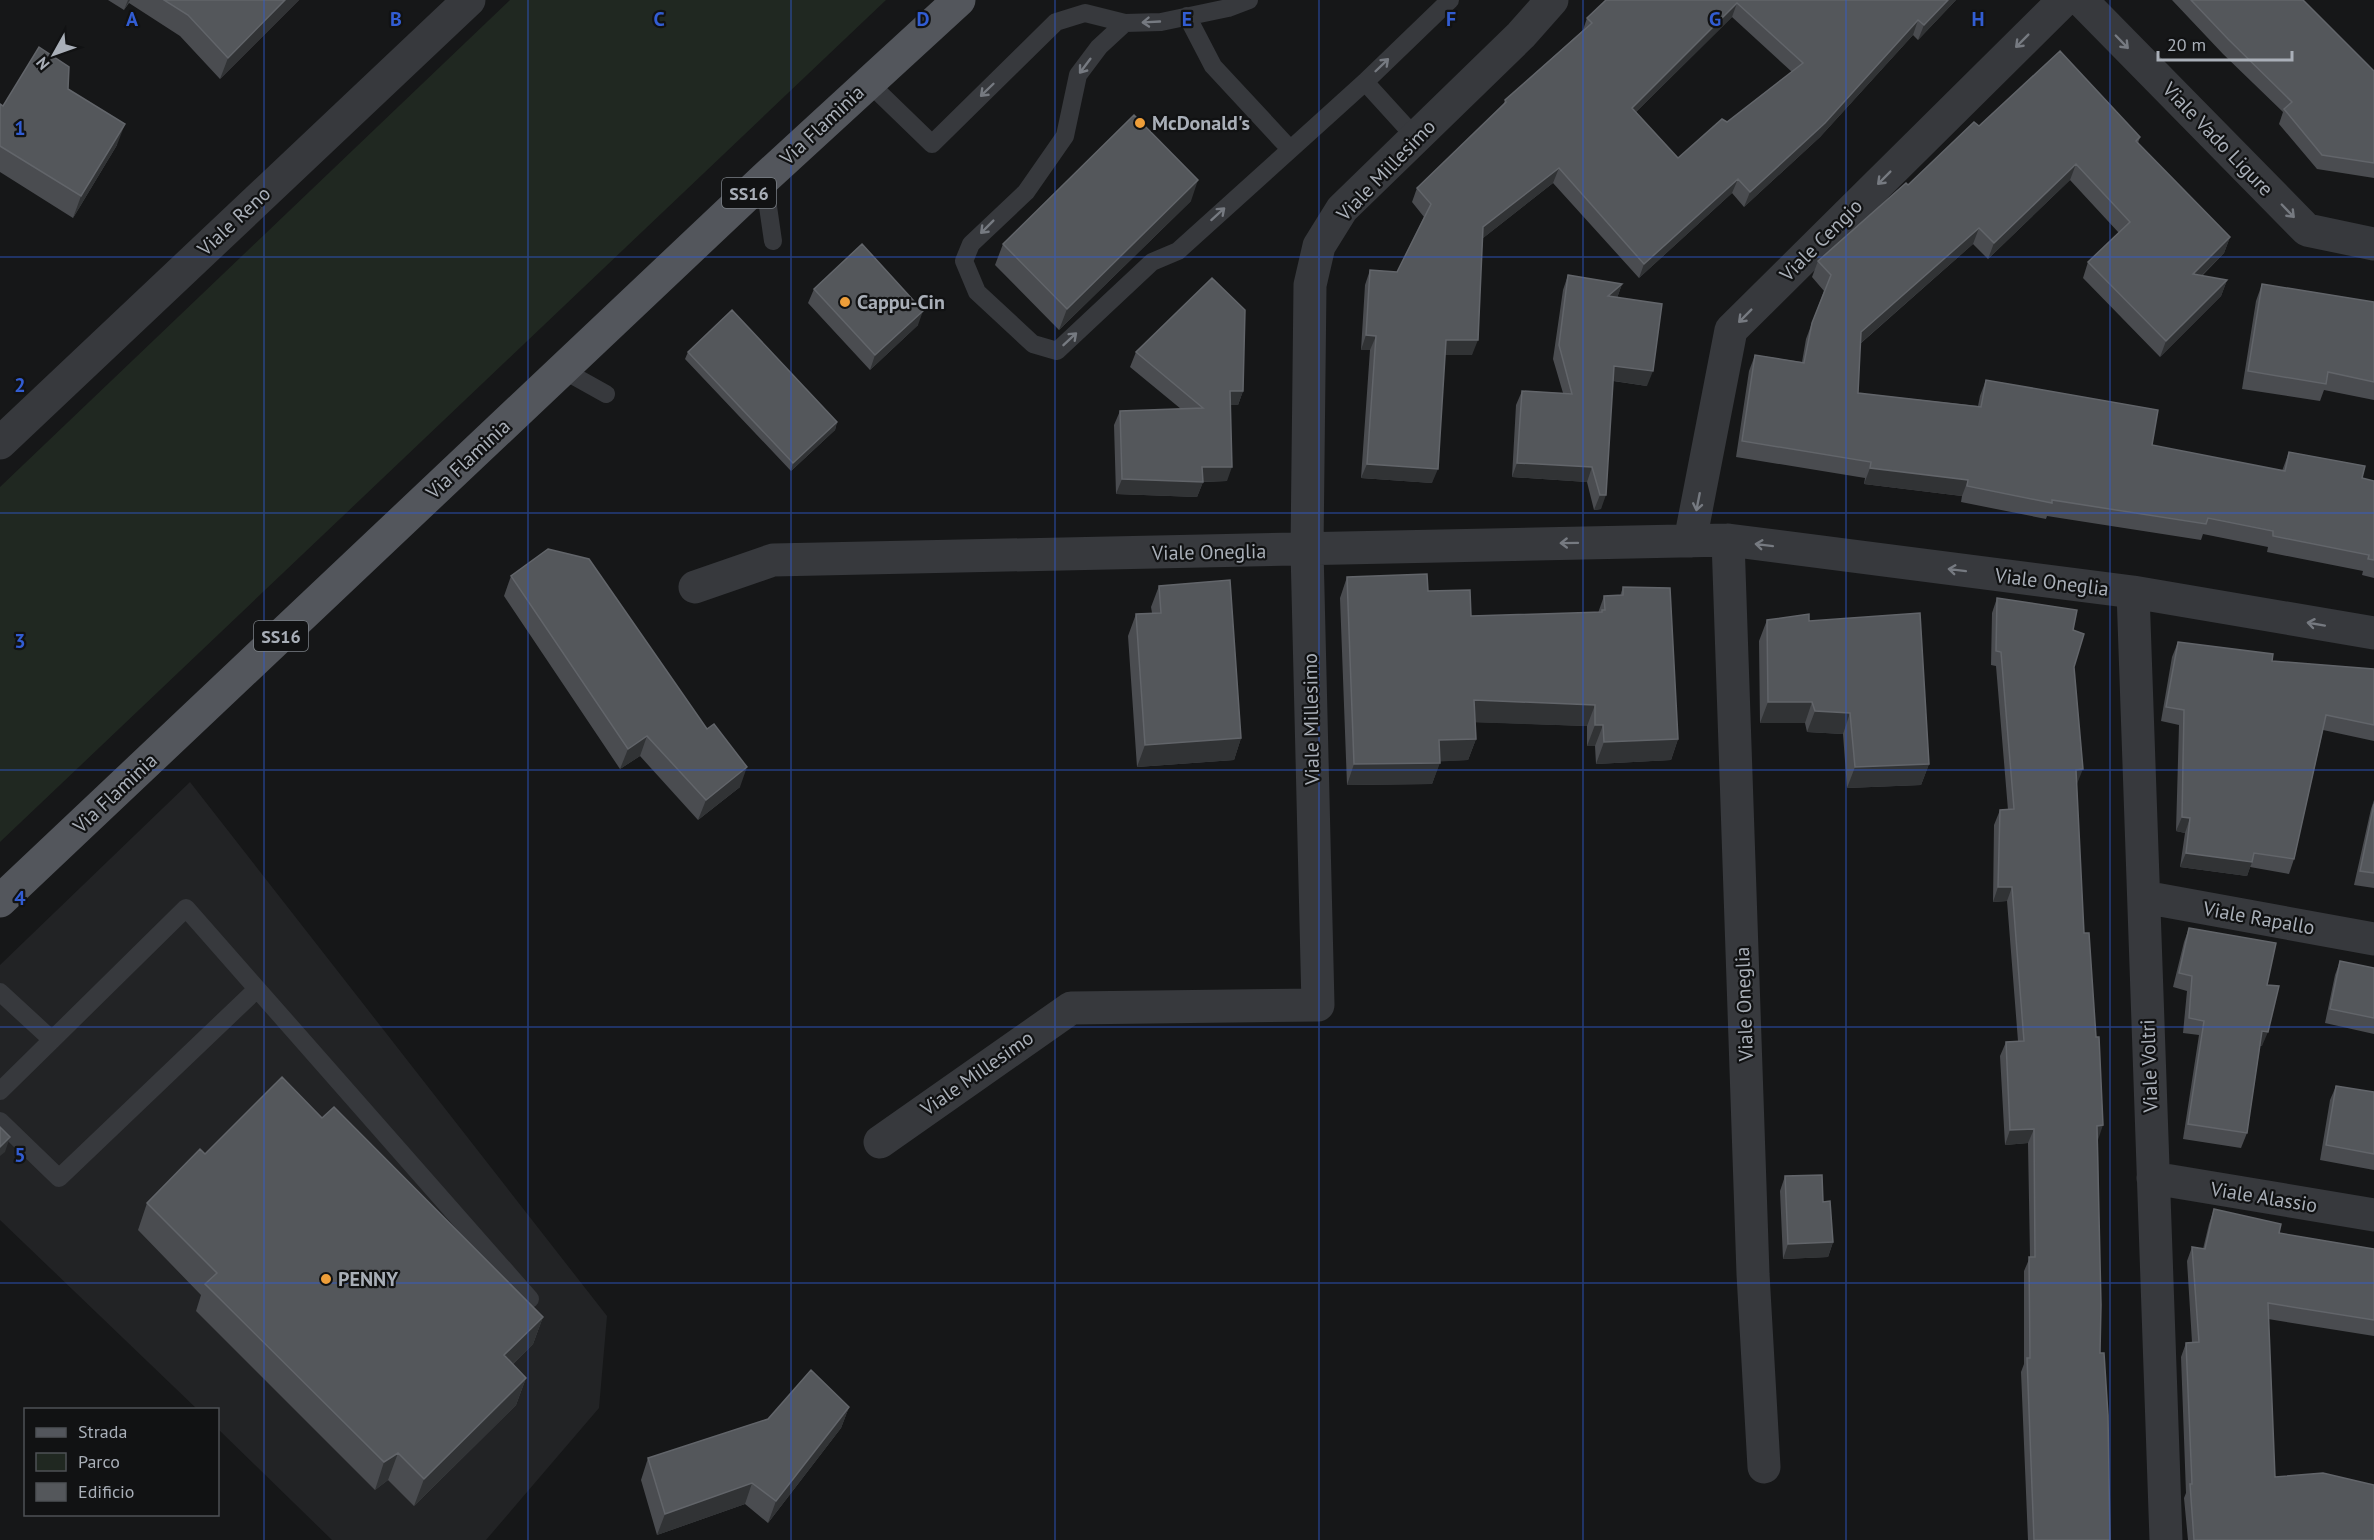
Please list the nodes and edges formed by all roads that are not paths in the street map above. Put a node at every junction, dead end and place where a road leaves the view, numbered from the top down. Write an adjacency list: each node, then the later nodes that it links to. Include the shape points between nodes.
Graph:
1 (469, 0): 21 (street, Viale Reno)
2 (1249, 0): 9 (lane)
3 (1450, 0): 13 (lane, one-way to 3)
4 (1534, 0): 11 (street, Viale Millesimo)
5 (1552, 0): 11 (street, Viale Millesimo)
6 (2064, 0): 22 (street, Viale Cengio, one-way to 22, via 1731,330)
7 (2081, 0): 18 (street, Viale Vado Ligure, one-way to 18, via 2307,230)
8 (947, 6): 12 (main road, Via Flaminia / SS16)
9 (1187, 16): 10 (lane, one-way to 10); 15 (lane, via 1214,66)
10 (1125, 24): 12 (lane, one-way to 12, via 1085,13 1056,22 932,144); 15 (lane, one-way to 15, via 1099,47 1078,75 1065,136 1026,192 970,244 964,261 977,292 1033,344 1057,351 1152,262 1178,251)
11 (1521, 35): 14 (street, Viale Millesimo)
12 (868, 82): 16 (main road, Via Flaminia / SS16)
13 (1365, 82): 14 (lane); 15 (lane)
14 (1416, 138): 24 (street, Viale Millesimo, via 1342,209 1319,246 1310,285)
15 (1290, 149)
16 (764, 179): 17 (lane); 19 (main road, Via Flaminia / SS16)
17 (773, 241)
18 (2374, 244)
19 (563, 370): 20 (lane); 29 (main road, Via Flaminia / SS16)
20 (606, 394)
21 (0, 443)
22 (1690, 540): 23 (street, Viale Oneglia); 24 (street, Viale Oneglia, one-way to 24)
23 (1728, 540): 26 (street, Viale Oneglia, one-way to 23); 40 (street, Viale Oneglia, via 1753,1274)
24 (1307, 550): 25 (street, Viale Oneglia, via 773,560); 36 (street, Viale Millesimo, via 1318,1005 1071,1008)
25 (695, 587)
26 (2133, 592): 27 (street, Viale Oneglia, one-way to 26); 28 (street, Viale Voltri)
27 (2374, 633)
28 (2144, 897): 30 (street, Viale Rapallo); 37 (street, Viale Voltri)
29 (0, 901)
30 (2374, 939)
31 (258, 990): 33 (lane, via 186,908); 35 (lane, via 59,1178); 39 (lane)
32 (0, 992): 33 (lane)
33 (52, 1040): 34 (lane)
34 (0, 1091)
35 (0, 1121)
36 (880, 1142)
37 (2153, 1178): 38 (street, Viale Alassio); 41 (street, Viale Voltri)
38 (2374, 1215)
39 (530, 1299)
40 (1764, 1467)
41 (2166, 1540)

